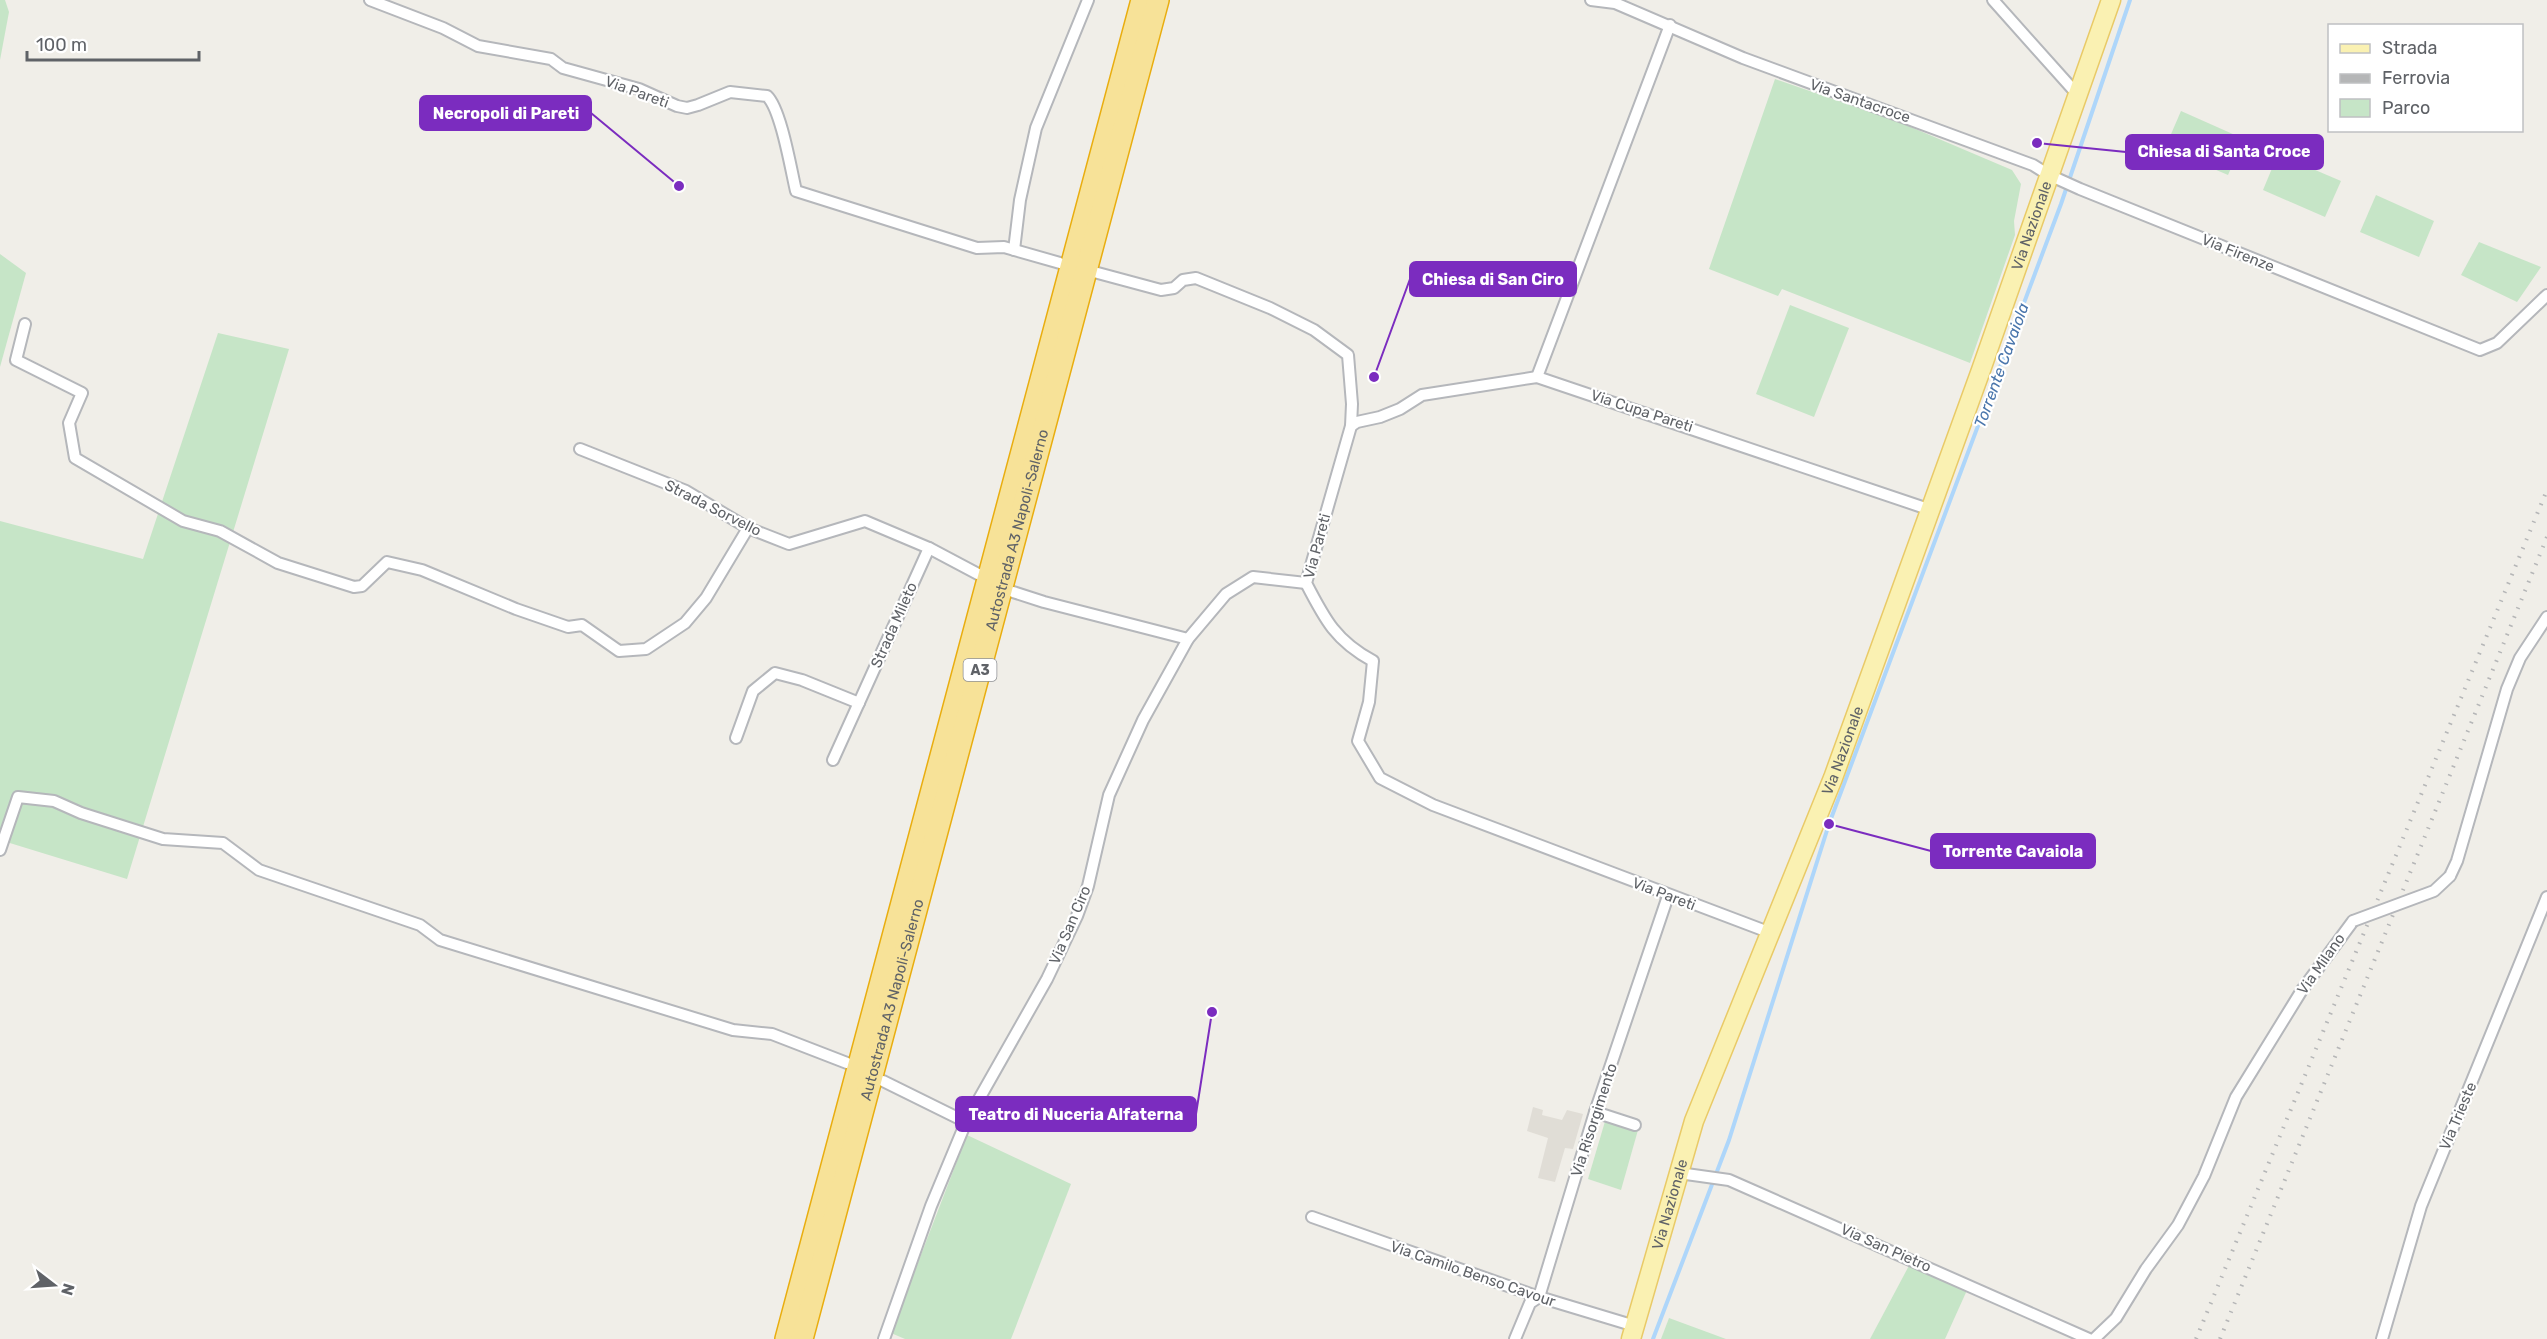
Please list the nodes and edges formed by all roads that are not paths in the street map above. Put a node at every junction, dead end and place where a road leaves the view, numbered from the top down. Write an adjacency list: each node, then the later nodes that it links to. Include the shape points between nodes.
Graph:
1 (370, 0): 11 (street, Via Pareti, via 478,46 551,59 563,68 639,89 677,106 687,108 730,92 767,96 778,117 796,191 977,248)
2 (1088, 0): 11 (street, via 1036,128)
3 (1142, 0): 43 (highway, Autostrada A3 Napoli-Salerno / A3)
4 (1158, 0): 44 (highway, Autostrada A3 Napoli-Salerno / A3)
5 (1591, 0): 8 (street, Via Santacroce, via 1615,3)
6 (1993, 0): 9 (street)
7 (2111, 0): 9 (main road, Via Nazionale)
8 (1670, 25): 10 (street, Via Santacroce, via 1743,58); 16 (street)
9 (2077, 94): 10 (main road, Via Nazionale)
10 (2053, 172): 14 (street, Via Firenze, via 2080,189 2480,350 2489,349 2510,332); 19 (main road, Via Nazionale)
11 (1014, 250): 12 (street, Via Pareti)
12 (1060, 263)
13 (1094, 272): 17 (street, Via Pareti, via 1161,290 1196,278 1314,330 1348,355)
14 (2547, 294)
15 (25, 324): 20 (street, via 16,360 82,393 69,423 75,458 183,521 220,531 278,563 354,587 362,586 387,562 422,570 568,627 582,625 619,651 646,649 685,623 706,598)
16 (1537, 377): 17 (street, Via Cupa Pareti, via 1422,395 1400,409); 19 (street, Via Cupa Pareti)
17 (1351, 426): 23 (street, Via Pareti)
18 (580, 449): 20 (street, Strada Sorvello, via 686,491)
19 (1930, 510): 33 (main road, Via Nazionale, via 1833,778)
20 (748, 528): 21 (street, Strada Sorvello, via 789,544 866,520)
21 (930, 548): 22 (street, Strada Sorvello); 27 (street, Strada Mileto)
22 (978, 574)
23 (1306, 583): 26 (street, Via San Ciro, via 1253,577 1226,594); 31 (street, Via Pareti, via 1326,622 1352,650 1373,661 1369,702 1358,741 1380,778 1433,805)
24 (1014, 592): 26 (street)
25 (2547, 618): 48 (street, Via Milano, bridge, via 2520,658 2507,689 2450,876 2434,891 2353,921 2302,990 2236,1097 2188,1209 2116,1318)
26 (1188, 639): 37 (street, Via San Ciro, via 1143,720 1109,795 1077,916 1047,979)
27 (859, 703): 28 (street, via 802,680 775,674 753,691); 29 (street, Strada Mileto)
28 (736, 738)
29 (833, 760)
30 (0, 850): 34 (street, via 18,796 54,801 163,839 224,843 259,870 420,925 440,940 733,1030 772,1034)
31 (1668, 896): 33 (street, Via Pareti); 36 (street, Via Risorgimento)
32 (2547, 897): 49 (street, Via Trieste, via 2421,1206)
33 (1771, 933): 39 (main road, Via Nazionale, via 1694,1121)
34 (847, 1064)
35 (883, 1081): 37 (street)
36 (1595, 1112): 38 (street); 41 (street, Via Risorgimento)
37 (966, 1122): 45 (street, Via San Ciro, via 931,1206)
38 (1635, 1125)
39 (1687, 1174): 42 (main road, Via Nazionale); 47 (street, Via San Pietro, via 1729,1180)
40 (1312, 1217): 41 (street, Via Camilo Benso Cavour)
41 (1539, 1297): 42 (street, Via Camilo Benso Cavour); 46 (street, Via Risorgimento, via 1530,1303)
42 (1633, 1332)
43 (786, 1339)
44 (802, 1339)
45 (884, 1339)
46 (1515, 1339)
47 (2090, 1339)
48 (2094, 1339)
49 (2382, 1339)

